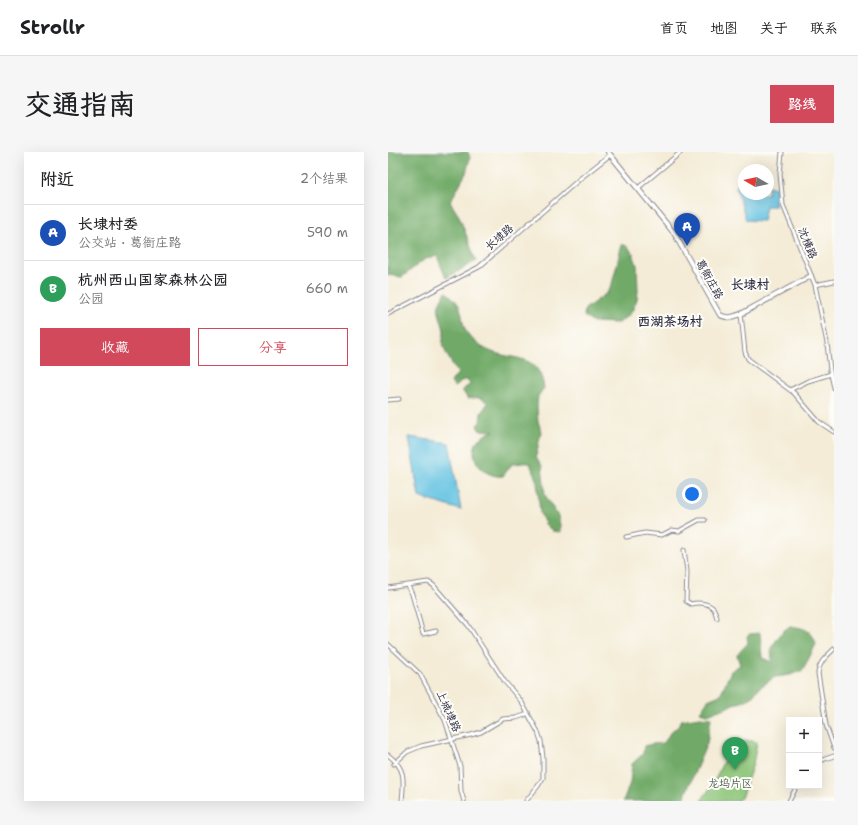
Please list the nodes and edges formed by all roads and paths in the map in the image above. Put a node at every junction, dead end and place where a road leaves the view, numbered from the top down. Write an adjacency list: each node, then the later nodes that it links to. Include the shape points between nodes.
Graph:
1 (681, 152): 4 (street)
2 (782, 152): 5 (street, 沈横路, via 780,174 783,205)
3 (609, 153): 4 (street, 葛衙庄路); 8 (street, 长埭路, via 479,267)
4 (638, 188): 9 (street, 葛衙庄路, via 674,233 720,315 730,318)
5 (811, 276): 7 (street, 沈横路); 9 (street, 葛衙庄路)
6 (834, 281): 7 (street)
7 (815, 285): 10 (street, 沈横路)
8 (388, 313)
9 (740, 314): 12 (street, via 743,344 748,359)
10 (831, 374): 11 (street, 沈横路); 12 (street)
11 (834, 388)
12 (790, 390): 15 (street, via 806,405 818,422)
13 (400, 399): 14 (street)
14 (388, 400)
15 (834, 432)
16 (705, 520): 17 (street, via 662,535 645,533)
17 (626, 537)
18 (684, 550): 21 (street, via 687,571 686,601 690,604 706,604 713,608)
19 (408, 586): 20 (street); 22 (street, via 423,634); 25 (street, via 428,582 433,585 468,625)
20 (388, 588)
21 (717, 618)
22 (436, 631)
23 (388, 644): 26 (street, 上城埭路, via 420,674 445,720)
24 (834, 649): 27 (street, via 821,663 818,673 826,725)
25 (528, 712): 26 (street, via 516,718 503,719 481,732); 35 (street, via 541,742 544,768 541,782)
26 (452, 740): 31 (street, via 421,746 406,752); 34 (street, 上城埭路, via 460,766)
27 (834, 748)
28 (388, 754): 31 (street)
29 (834, 756): 30 (street)
30 (822, 760)
31 (396, 763): 33 (street, via 401,768 404,779)
32 (795, 789): 36 (street)
33 (402, 801)
34 (464, 801)
35 (526, 801)
36 (789, 801)

